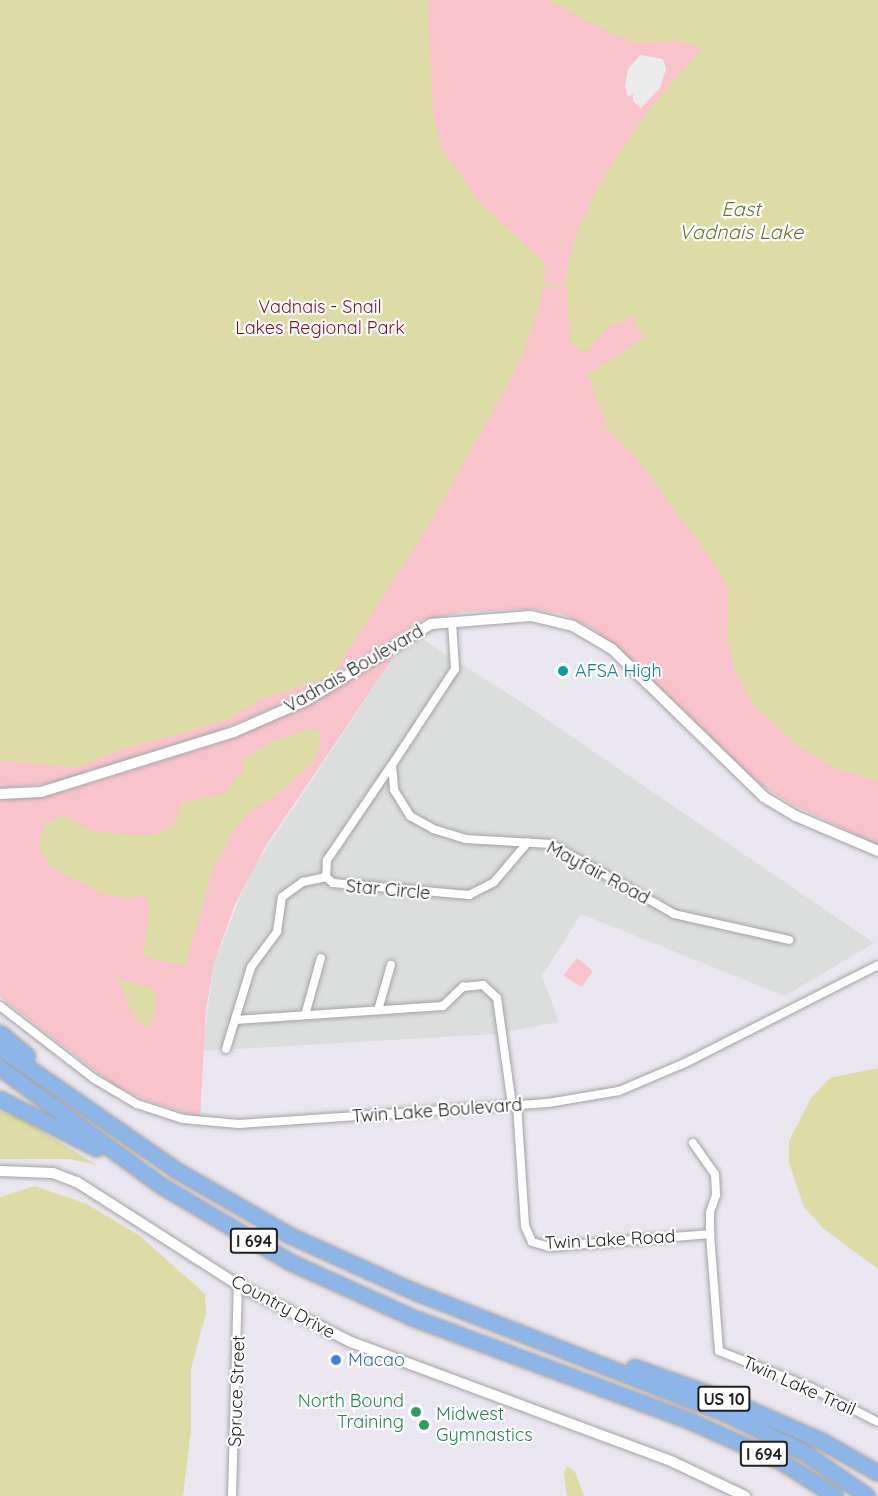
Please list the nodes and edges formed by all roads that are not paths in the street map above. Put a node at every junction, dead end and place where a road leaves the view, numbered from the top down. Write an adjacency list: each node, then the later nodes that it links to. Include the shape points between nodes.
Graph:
1 (453, 622): 2 (street, via 455,669); 3 (street, Vadnais Boulevard, via 431,624 412,633 323,690 275,715 153,760 41,792); 5 (street, Vadnais Boulevard, via 531,616 584,631 612,649 764,797 796,816)
2 (392, 765): 4 (street, Mayfair Road, via 398,800 418,823 465,839); 6 (street, Star Circle, via 327,860)
3 (0, 794)
4 (528, 843): 6 (street, Star Circle, via 494,882 469,895 339,886); 7 (street, Mayfair Road, via 552,844 674,914)
5 (878, 851)
6 (326, 877): 14 (street, via 303,882 284,893 277,932 251,968)
7 (789, 940)
8 (321, 958): 13 (street)
9 (391, 965): 12 (street)
10 (878, 965): 20 (street, Twin Lake Boulevard, via 625,1089 572,1101)
11 (0, 1006): 20 (street, Twin Lake Boulevard, via 112,1091 183,1119 239,1124)
12 (378, 1010): 13 (street, Twin Lake Road); 20 (street, Twin Lake Road, via 442,1006 463,987 477,984 488,988 497,998)
13 (305, 1015): 14 (street, Twin Lake Road)
14 (236, 1020): 17 (street)
15 (0, 1033): 21 (highway)
16 (0, 1048): 21 (highway, I 694)
17 (226, 1049)
18 (0, 1068): 24 (highway, I 694)
19 (0, 1099): 24 (highway, via 112,1156)
20 (515, 1105): 25 (street, Twin Lake Road, via 525,1226 532,1242 549,1247)
21 (119, 1132): 27 (highway, I 694, via 176,1170 330,1255 412,1291)
22 (693, 1143): 25 (street, via 714,1174 716,1195 710,1212)
23 (0, 1171): 26 (street, Country Drive, via 53,1173 77,1182)
24 (203, 1213): 32 (highway, I 694, via 290,1262 370,1300 690,1421 782,1462)
25 (710, 1234): 28 (street, Twin Lake Trail, via 719,1352 812,1388)
26 (238, 1285): 30 (street, Spruce Street); 31 (street, Country Drive, via 354,1343 672,1462)
27 (562, 1346): 29 (highway, US 10, via 738,1404 822,1441); 33 (highway, I 694, via 727,1414 793,1446)
28 (878, 1422)
29 (878, 1473)
30 (232, 1496)
31 (745, 1496)
32 (835, 1496)
33 (867, 1496)

